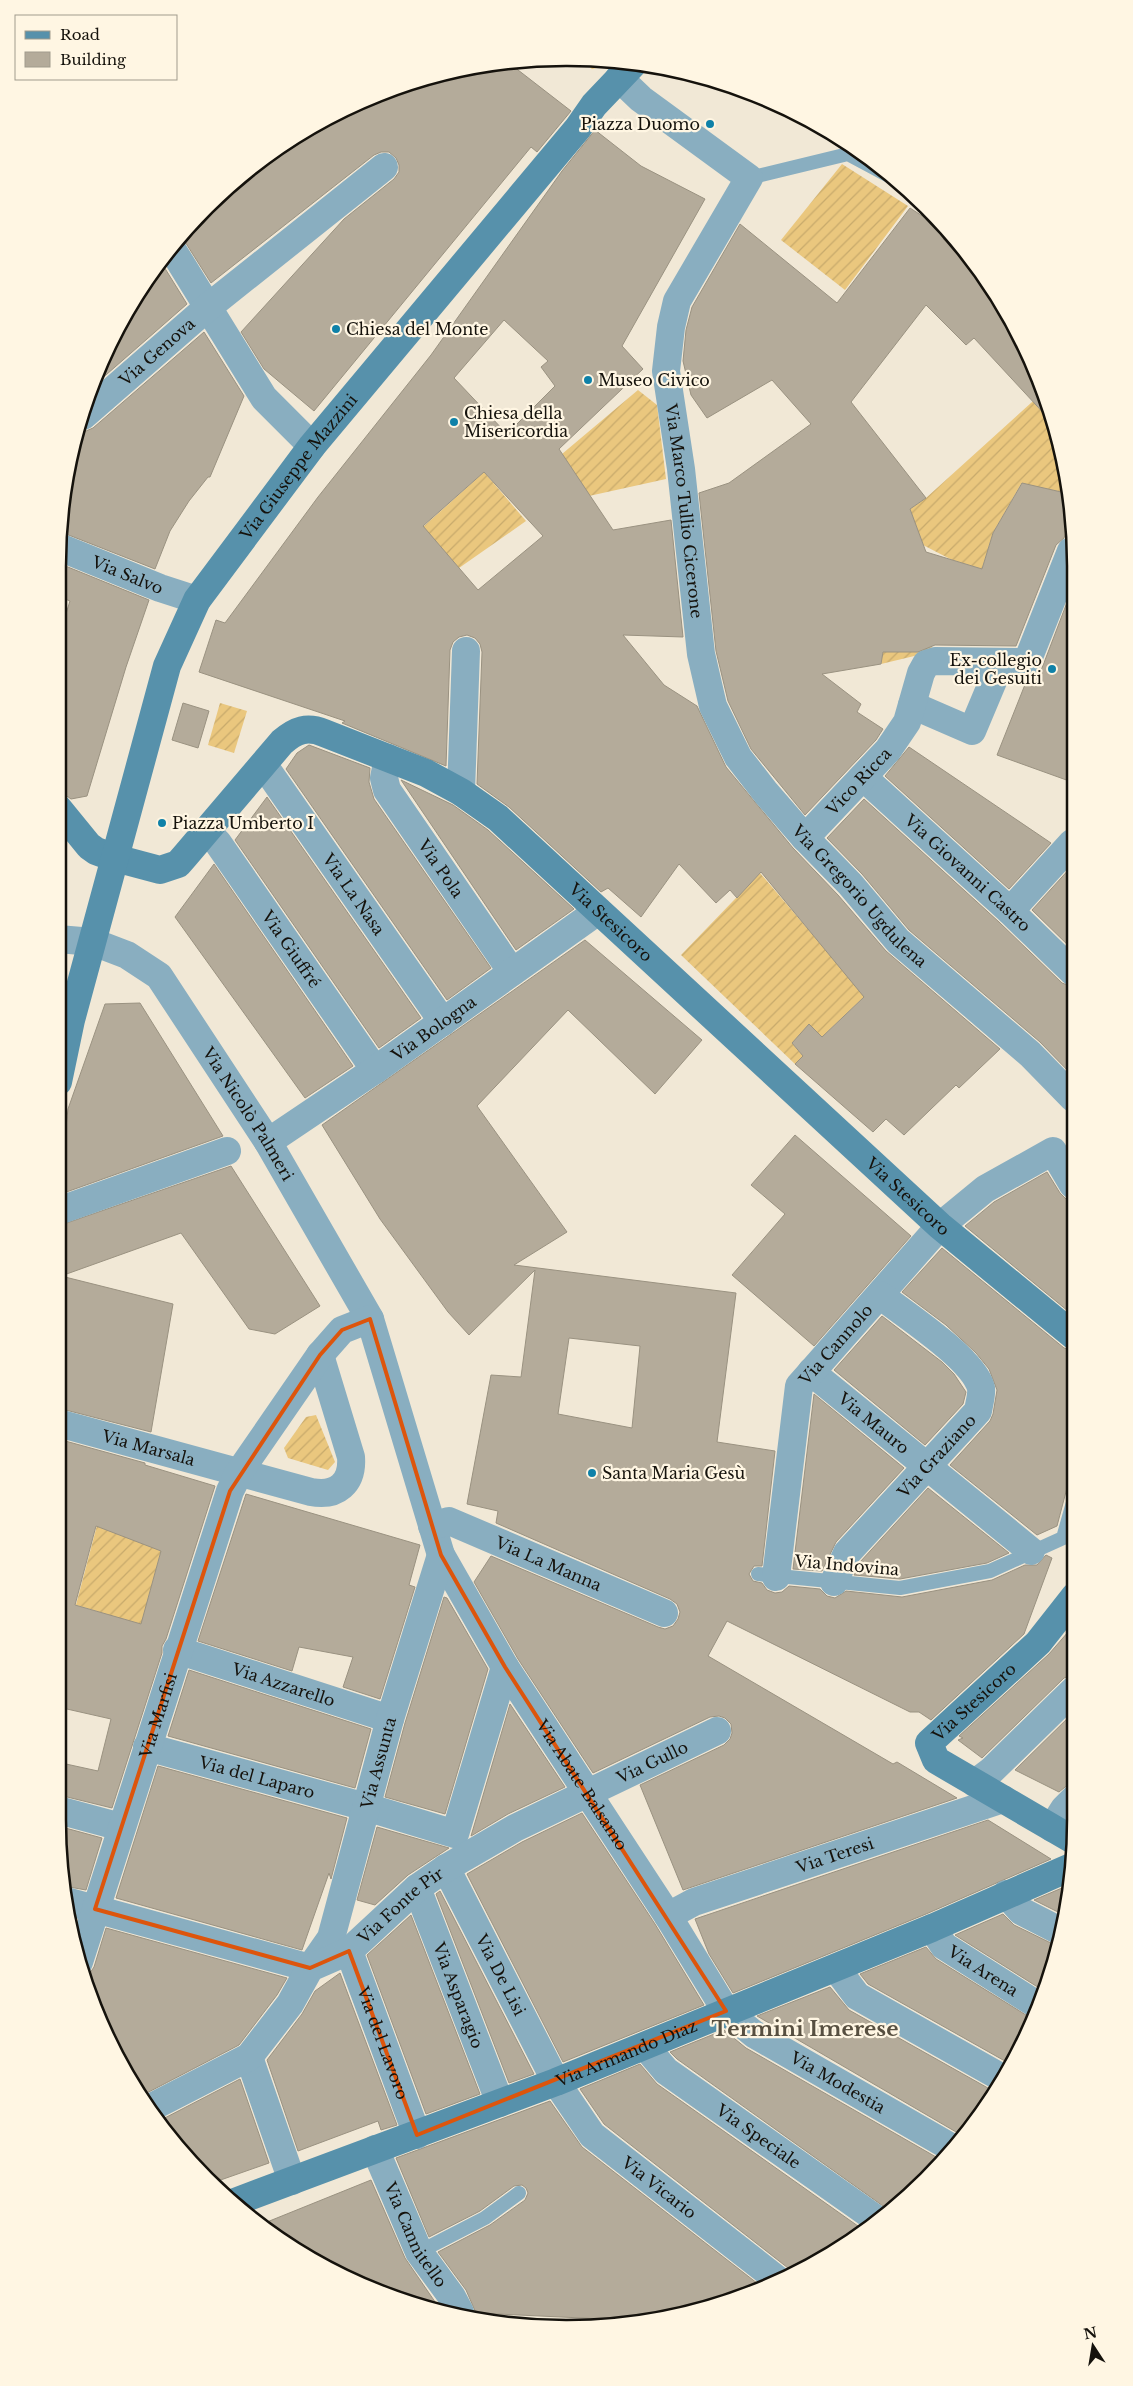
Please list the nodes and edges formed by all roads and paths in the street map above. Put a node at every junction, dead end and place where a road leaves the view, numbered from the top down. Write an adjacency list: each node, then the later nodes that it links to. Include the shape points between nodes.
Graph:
1 (626, 71): 4 (street, via 641,99); 8 (street, Via Giuseppe Mazzini, via 594,105)
2 (849, 155): 4 (lane)
3 (384, 167): 6 (street, Via Genova)
4 (749, 178): 13 (street, Via Marco Tullio Cicerone, via 677,301 666,371 681,469)
5 (176, 255): 6 (street)
6 (207, 308): 7 (street, Via Genova); 8 (street, via 264,398)
7 (92, 408)
8 (312, 446): 11 (street, Via Giuseppe Mazzini)
9 (66, 550): 11 (street, Via Salvo)
10 (1067, 559): 14 (street)
11 (197, 600): 24 (street, Via Giuseppe Mazzini, via 167,666)
12 (466, 651): 19 (street)
13 (701, 654): 22 (street, Via Gregorio Ugdulena, via 713,706 738,757)
14 (1014, 662): 15 (street, Vico Ricca, via 935,661 926,664); 15 (street, via 972,731)
15 (909, 714): 18 (street, Vico Ricca, via 888,750)
16 (388, 758): 17 (street, Via Stesicoro, via 314,729 304,729 291,734); 19 (street, Via Stesicoro); 30 (street, Via Pola, via 384,778 387,790)
17 (262, 766): 21 (street, Via Stesicoro); 31 (street, Via La Nasa)
18 (863, 777): 22 (street, Vico Ricca); 26 (street, Via Giovanni Castro)
19 (461, 792): 25 (street, Via Stesicoro, via 498,818)
20 (66, 818): 24 (street, Via Stesicoro, via 89,846)
21 (206, 831): 24 (street, Via Stesicoro, via 178,864 170,868 149,869); 33 (street, Via Giuffré, via 218,843)
22 (805, 838): 34 (street, Via Gregorio Ugdulena, via 850,884 898,941 1030,1054)
23 (1067, 848): 26 (street)
24 (115, 858): 28 (street, Via Giuseppe Mazzini)
25 (598, 911): 30 (street, Via Bologna); 39 (street, Via Stesicoro)
26 (1010, 911): 29 (street, Via Giovanni Castro)
27 (66, 940): 28 (street, Via Nicolò Palmeri)
28 (93, 942): 32 (street, Via Giuseppe Mazzini); 35 (street, Via Nicolò Palmeri, via 127,955 159,976)
29 (1067, 966)
30 (512, 972): 31 (street, Via Bologna)
31 (443, 1022): 33 (street, Via Bologna)
32 (66, 1044)
33 (375, 1070): 35 (street, Via Bologna)
34 (1067, 1092)
35 (268, 1142): 41 (street, Via Nicolò Palmeri)
36 (227, 1151): 38 (street)
37 (1067, 1174): 39 (street, Via Cannolo, via 1053,1151 984,1189)
38 (66, 1209)
39 (940, 1226): 40 (street, Via Cannolo); 42 (street, Via Stesicoro)
40 (880, 1295): 44 (street, Via Cannolo); 46 (street, Via Graziano, via 964,1361 981,1390 978,1411)
41 (370, 1318): 43 (street, Via Marfisi, via 342,1330); 49 (street, Via Nicolò Palmeri)
42 (1067, 1330)
43 (320, 1355): 47 (street, Via Marfisi); 47 (street, Via Marsala, via 351,1456 352,1467 346,1484 321,1494)
44 (811, 1372): 46 (street, Via Mauro); 52 (street, Via Cannolo, via 799,1386)
45 (66, 1424): 47 (street, Via Marsala)
46 (927, 1466): 50 (street, Via Mauro); 53 (street, Via Graziano, via 847,1553)
47 (240, 1471): 56 (street, Via Marfisi, via 230,1491)
48 (1067, 1524): 50 (lane, Via Indovina, via 1063,1538)
49 (432, 1526): 51 (street, Via Abate Balsamo); 55 (street, Via La Manna, via 449,1521)
50 (1031, 1551): 53 (lane, Via Indovina, via 990,1571 900,1588)
51 (441, 1555): 57 (street, Via Abate Balsamo); 59 (street, Via Assunta)
52 (767, 1576): 53 (lane, Via Indovina)
53 (834, 1582)
54 (1067, 1606): 62 (street, Via Stesicoro, via 1038,1643 929,1743 936,1760)
55 (664, 1613)
56 (177, 1650): 59 (street, Via Azzarello); 61 (street, Via Marfisi)
57 (505, 1667): 63 (street, Via Abate Balsamo); 66 (street, Via del Laparo, via 455,1834)
58 (1067, 1697): 62 (street)
59 (390, 1719): 66 (street, Via Assunta)
60 (717, 1731): 63 (street, Via Gullo)
61 (147, 1747): 66 (street, Via del Laparo); 68 (street, Via Marfisi)
62 (975, 1783): 64 (street, Via Stesicoro)
63 (588, 1794): 70 (street, Via Fonte Pir, via 515,1828); 76 (street, Via Abate Balsamo)
64 (1003, 1799): 69 (street, Via Stesicoro); 76 (street, Via Teresi, via 694,1902)
65 (1067, 1806): 69 (street)
66 (366, 1807): 81 (street, Via Assunta, via 330,1938)
67 (66, 1812): 68 (street)
68 (122, 1827): 75 (street, Via Marfisi)
69 (1062, 1834)
70 (446, 1868): 72 (street, Via Fonte Pir); 88 (street, Via De Lisi)
71 (1064, 1870): 73 (street, Via Armando Diaz)
72 (417, 1888): 80 (street, Via Fonte Pir); 89 (street, Via Asparagio)
73 (1006, 1894): 77 (street, Via Armando Diaz); 78 (street, via 1021,1911)
74 (74, 1903): 75 (street)
75 (95, 1909): 79 (street, Via Marfisi); 81 (street)
76 (668, 1916): 84 (street, Via Abate Balsamo)
77 (932, 1928): 82 (street, Via Armando Diaz); 83 (street, Via Arena, via 944,1946)
78 (1055, 1928)
79 (83, 1949)
80 (349, 1950): 81 (street, Via Fonte Pir); 91 (street, Via del Lavoro)
81 (310, 1968): 86 (street, via 290,2004)
82 (836, 1968): 84 (street, Via Armando Diaz); 87 (street, via 857,1996)
83 (1032, 2002)
84 (726, 2011): 85 (street, Via Armando Diaz); 92 (street, Via Modestia, via 754,2034)
85 (644, 2046): 88 (street, Via Armando Diaz); 97 (street, Via Speciale, via 666,2071)
86 (250, 2058): 90 (street); 94 (street)
87 (997, 2075)
88 (556, 2082): 89 (street, Via Armando Diaz); 99 (street, Via Vicario, via 592,2135)
89 (500, 2103): 91 (street, Via Armando Diaz)
90 (156, 2105)
91 (416, 2135): 93 (street, Via Armando Diaz)
92 (946, 2145)
93 (376, 2149): 94 (street, Via Armando Diaz); 98 (street, Via Cannitello)
94 (292, 2181): 96 (street, Via Armando Diaz)
95 (519, 2193): 98 (lane, via 485,2218)
96 (241, 2200)
97 (871, 2216)
98 (419, 2252): 100 (street, Via Cannitello)
99 (772, 2275)
100 (458, 2308)

